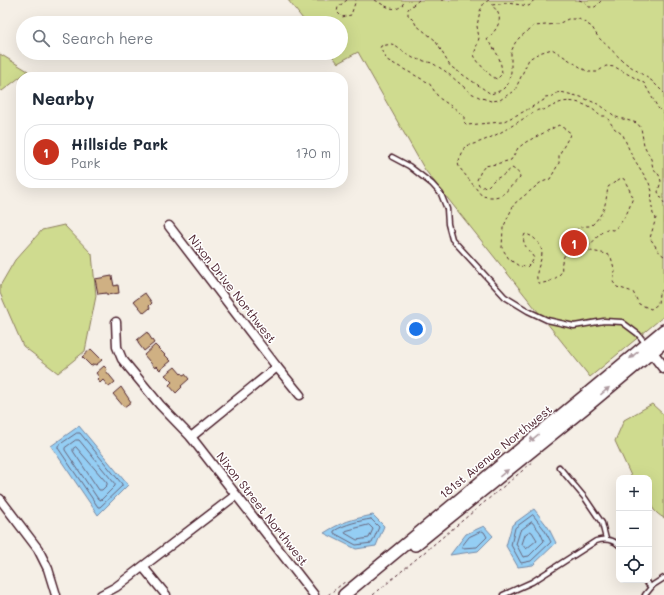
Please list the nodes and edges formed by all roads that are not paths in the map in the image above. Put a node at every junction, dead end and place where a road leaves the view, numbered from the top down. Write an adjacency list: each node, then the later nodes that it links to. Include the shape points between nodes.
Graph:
1 (392, 157): 6 (lane, via 409,166 441,194 452,239 505,297 547,320 574,326 604,321 622,322 638,334)
2 (169, 226): 7 (street, Nixon Drive Northwest)
3 (116, 322): 10 (street, Nixon Street Northwest, via 117,347 122,359 160,405)
4 (664, 330): 6 (main road, 181st Avenue Northwest)
5 (664, 342): 6 (main road, 181st Avenue Northwest)
6 (649, 348): 8 (street); 24 (main road, 181st Avenue Northwest, one-way to 24); 25 (main road, 181st Avenue Northwest, one-way to 6, via 586,407)
7 (277, 367): 9 (street, Nixon Drive Northwest); 10 (street)
8 (664, 368)
9 (300, 395)
10 (191, 437): 12 (street, Nixon Street Northwest)
11 (558, 467): 14 (lane, via 585,498 602,523)
12 (236, 495): 16 (street); 23 (street, Nixon Street Northwest)
13 (0, 499): 20 (street, via 38,549 48,569)
14 (606, 539): 15 (lane); 26 (lane, via 596,541 532,582)
15 (616, 543)
16 (144, 567): 21 (street); 22 (street)
17 (664, 578): 19 (lane)
18 (647, 583): 19 (lane)
19 (651, 587): 27 (lane)
20 (56, 595)
21 (101, 595)
22 (166, 595)
23 (314, 595)
24 (344, 595)
25 (355, 595)
26 (503, 595)
27 (645, 595)

